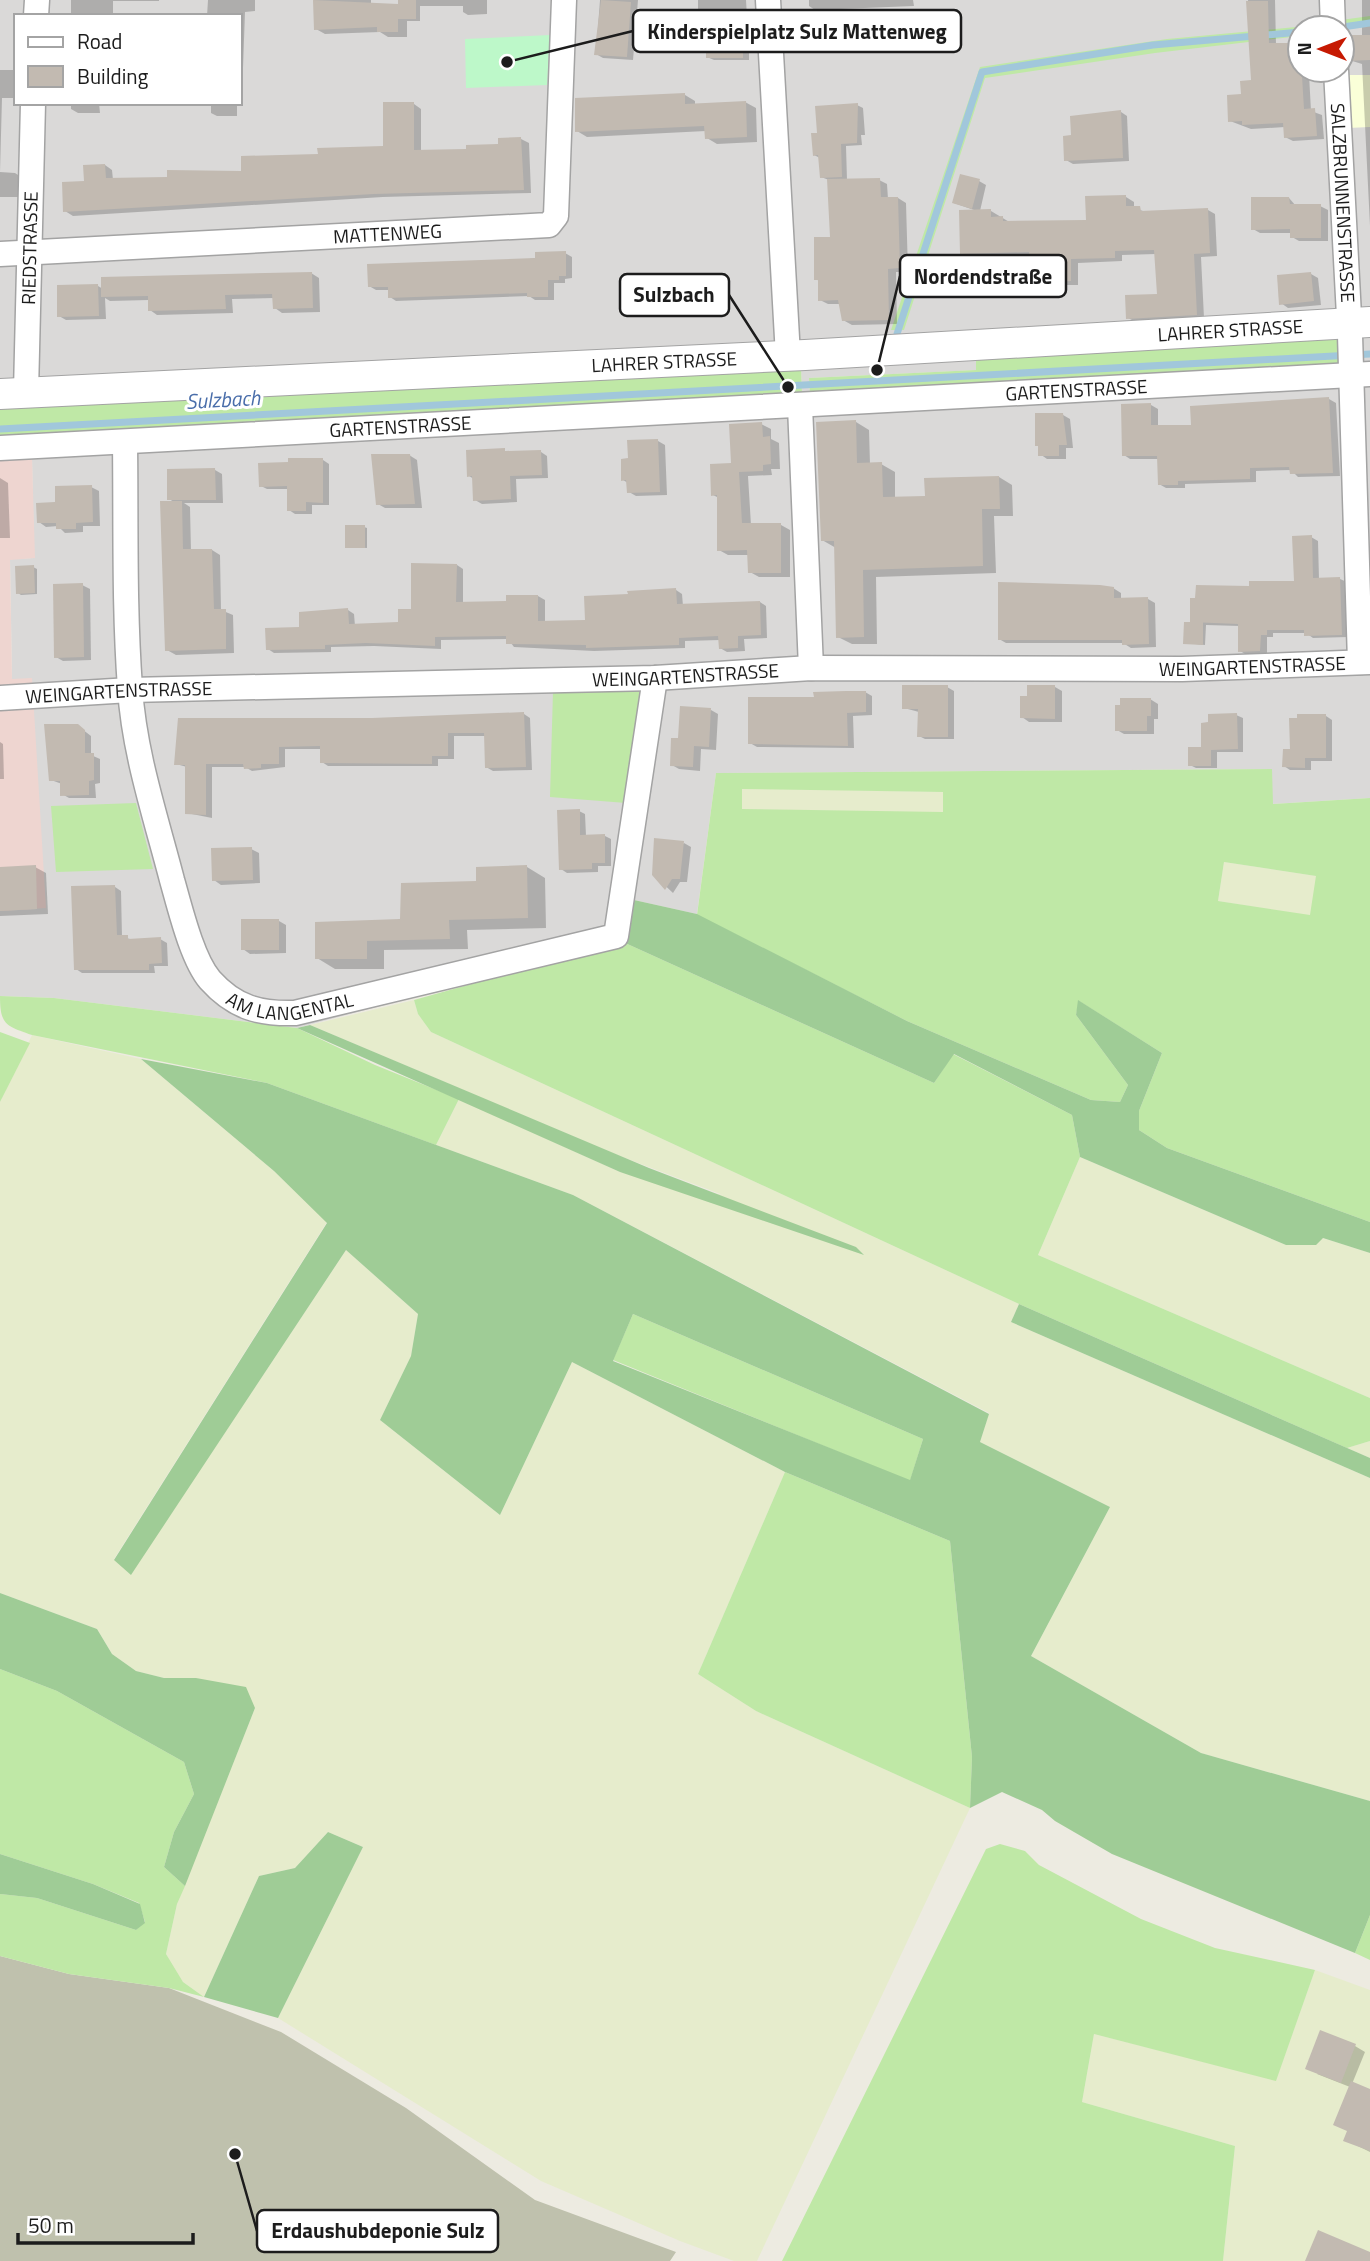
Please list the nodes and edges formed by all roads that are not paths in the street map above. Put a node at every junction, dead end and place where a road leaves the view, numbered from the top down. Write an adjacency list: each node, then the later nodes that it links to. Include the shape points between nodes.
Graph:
1 (564, 0): 5 (street, MATTENWEG, via 556,216 549,225)
2 (768, 0): 8 (street)
3 (1336, 84): 7 (street, SALZBRUNNENSTRASSE)
4 (33, 105): 5 (street, RIEDSTRASSE)
5 (28, 253): 6 (street, MATTENWEG); 10 (street, RIEDSTRASSE)
6 (0, 254)
7 (1357, 327): 8 (street, LAHRER STRASSE); 9 (street)
8 (788, 356): 10 (street, LAHRER STRASSE)
9 (1358, 372): 11 (street, GARTENSTRASSE); 14 (street)
10 (13, 393)
11 (800, 406): 12 (street, GARTENSTRASSE); 15 (street)
12 (124, 443): 13 (street, GARTENSTRASSE); 17 (street, AM LANGENTAL)
13 (0, 448)
14 (1365, 662): 15 (street, WEINGARTENSTRASSE, via 1182,669)
15 (811, 668): 16 (street, WEINGARTENSTRASSE)
16 (655, 678): 17 (street, WEINGARTENSTRASSE); 17 (street, AM LANGENTAL, via 616,936 285,1014 264,1014 238,1002 209,979 197,954 143,771)
17 (130, 690): 18 (street, WEINGARTENSTRASSE)
18 (0, 698)

